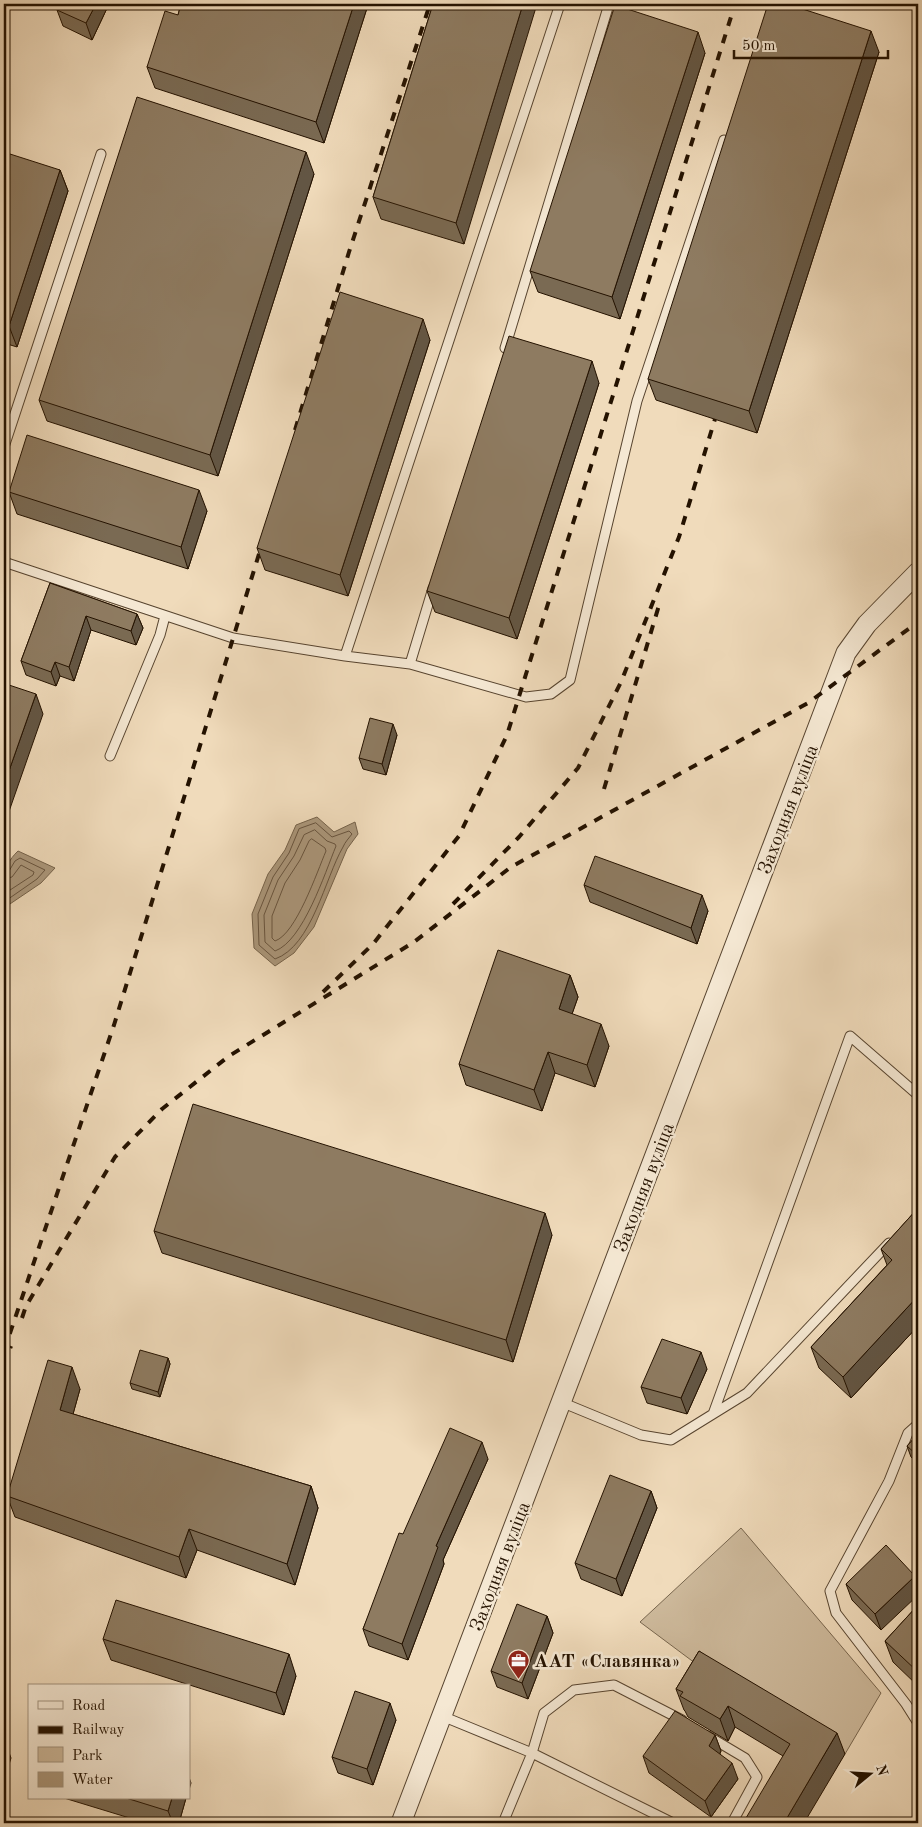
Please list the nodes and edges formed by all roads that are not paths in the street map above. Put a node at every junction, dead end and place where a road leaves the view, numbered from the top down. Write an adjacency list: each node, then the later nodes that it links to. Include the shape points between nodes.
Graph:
1 (560, 4): 11 (lane)
2 (609, 4): 5 (lane)
3 (729, 127): 12 (lane, via 637,401 570,680 551,694 526,697)
4 (101, 154): 6 (lane)
5 (502, 358)
6 (4, 447)
7 (4, 562): 10 (lane)
8 (918, 572): 16 (street, Заходняя вуліца, via 867,624 846,652)
9 (436, 578): 12 (lane)
10 (166, 616): 11 (lane, via 233,638); 13 (lane)
11 (345, 656): 12 (lane)
12 (410, 664)
13 (110, 756)
14 (918, 1095): 17 (lane, via 850,1036)
15 (898, 1234): 17 (lane, via 747,1393)
16 (561, 1402): 17 (lane, via 641,1434 671,1440); 19 (street, Заходняя вуліца)
17 (712, 1414)
18 (918, 1424): 20 (lane, via 908,1433 890,1481 830,1592 836,1613)
19 (442, 1716): 21 (lane); 22 (street, Заходняя вуліца)
20 (918, 1723)
21 (532, 1752): 23 (lane); 24 (lane); 25 (lane, via 544,1714 574,1690 614,1685 745,1758 757,1777)
22 (400, 1823)
23 (503, 1823)
24 (673, 1823)
25 (732, 1823)

